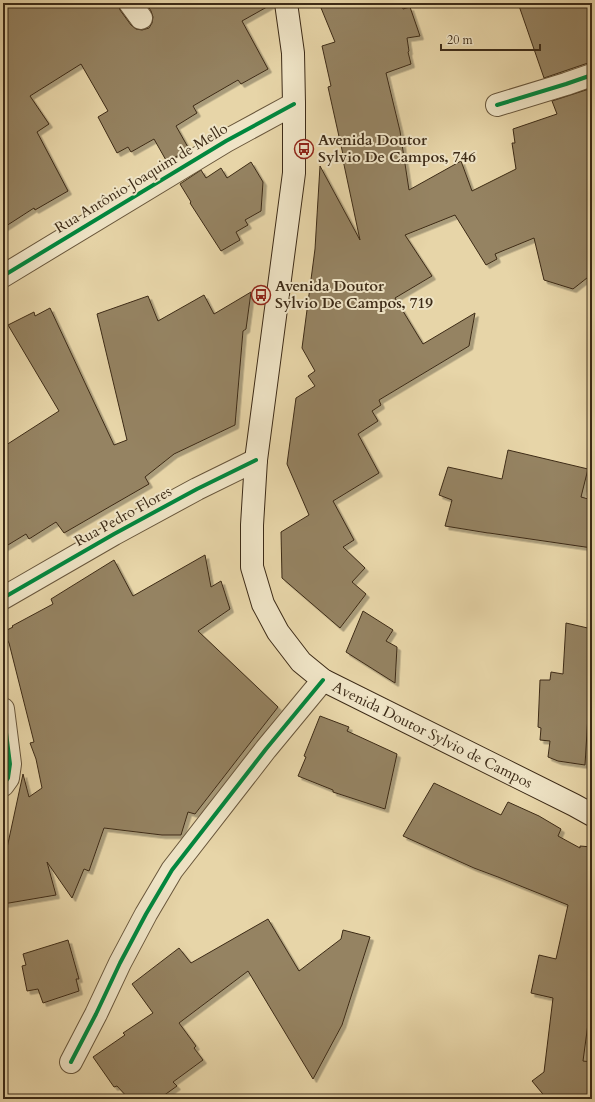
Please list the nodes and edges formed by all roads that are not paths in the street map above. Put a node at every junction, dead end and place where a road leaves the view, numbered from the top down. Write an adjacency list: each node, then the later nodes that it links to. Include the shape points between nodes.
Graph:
1 (286, 3): 3 (street, Avenida Doutor Sylvio de Campos, via 293,53)
2 (592, 75): 4 (street)
3 (294, 104): 5 (street, Rua Antônio Joaquim de Mello, via 226,141); 6 (street, Avenida Doutor Sylvio de Campos, via 294,173)
4 (497, 105)
5 (3, 276)
6 (256, 460): 7 (street, Rua Pedro Flores, via 191,492); 8 (street, Avenida Doutor Sylvio de Campos, via 252,567 263,604 278,632 301,662)
7 (3, 598)
8 (323, 680): 11 (street, Avenida Doutor Sylvio de Campos); 12 (street, via 172,870 120,963)
9 (3, 709): 10 (street, via 10,764 8,778)
10 (3, 785)
11 (592, 815)
12 (71, 1062)

